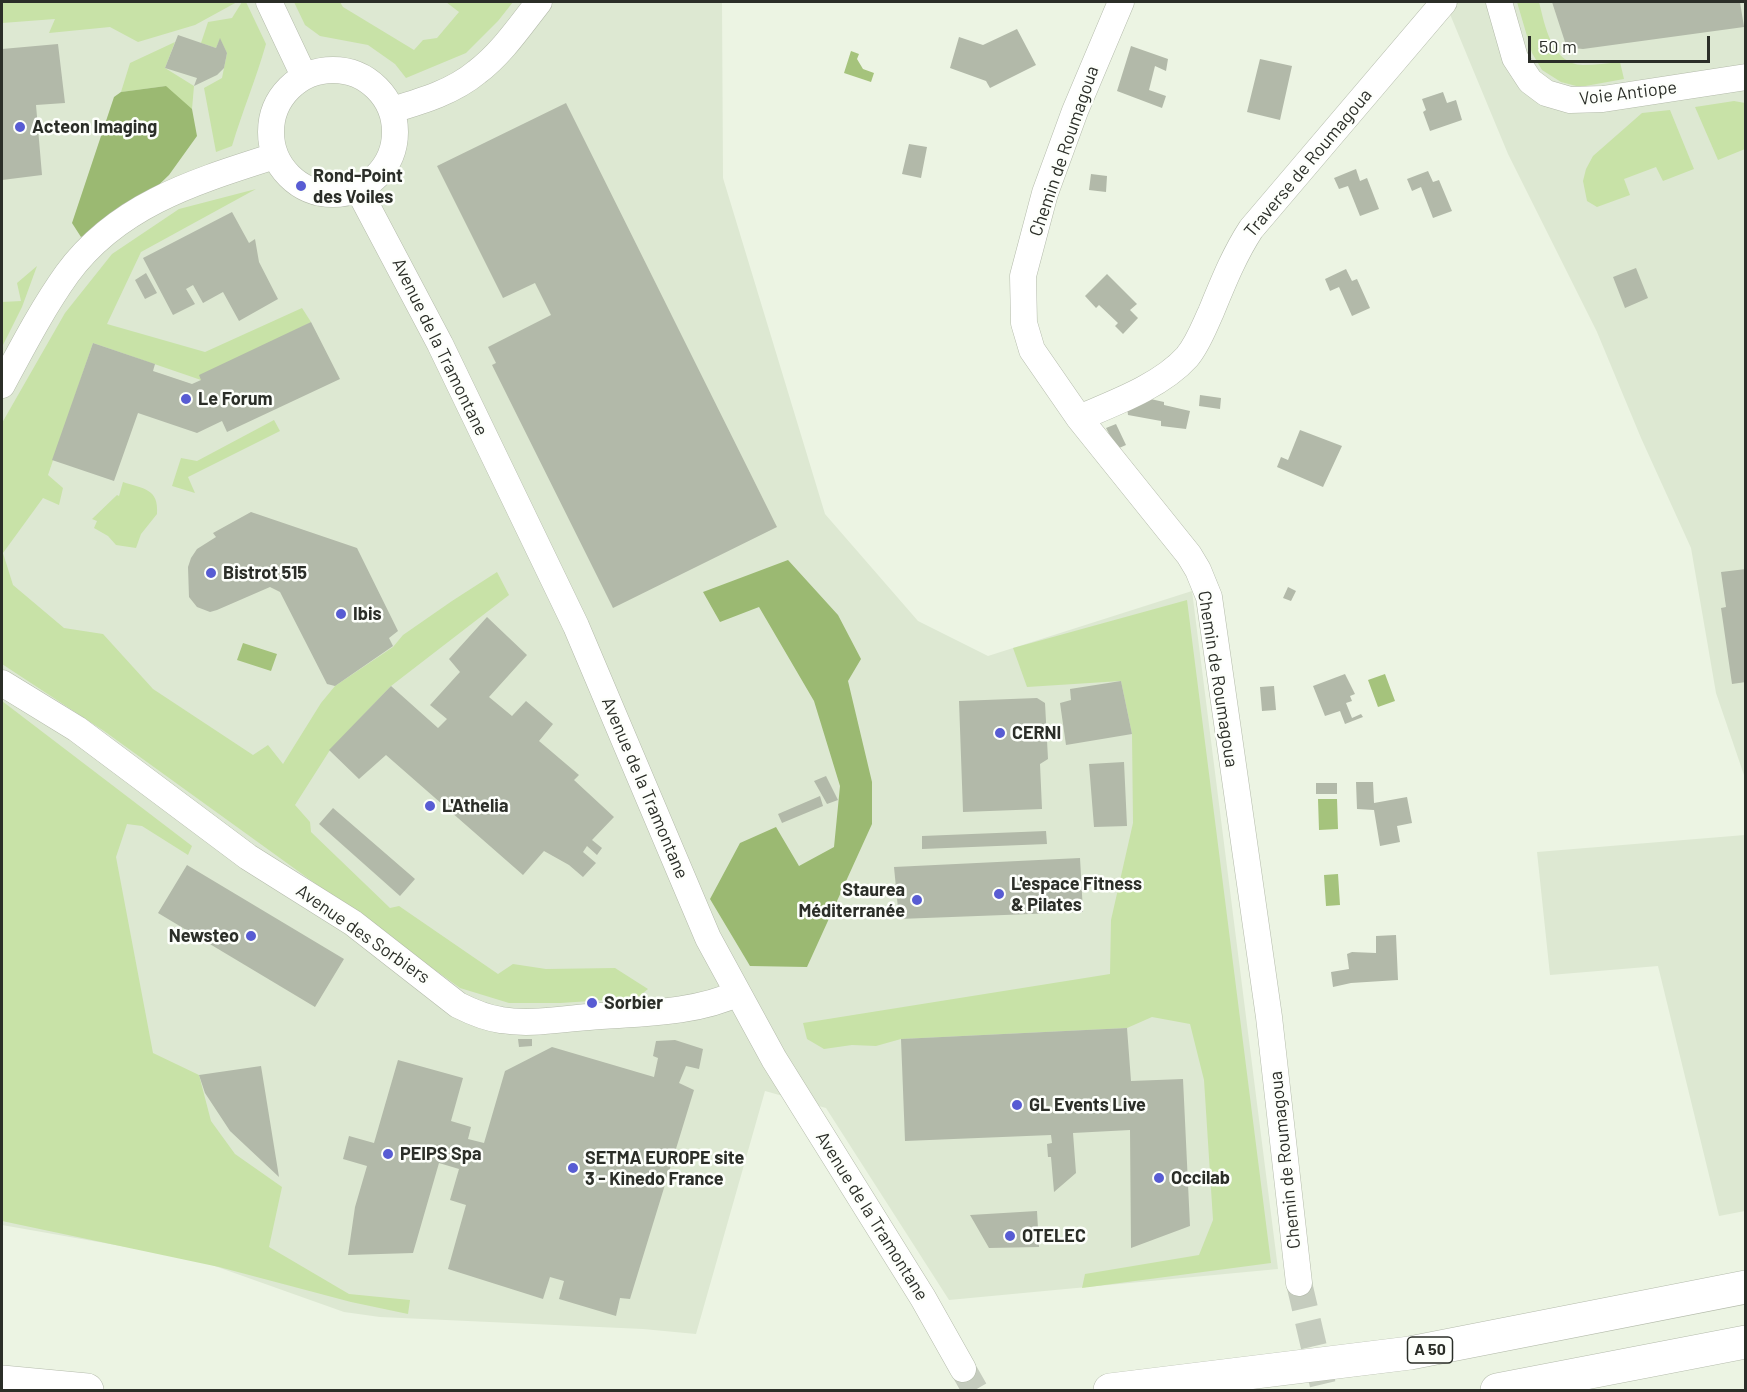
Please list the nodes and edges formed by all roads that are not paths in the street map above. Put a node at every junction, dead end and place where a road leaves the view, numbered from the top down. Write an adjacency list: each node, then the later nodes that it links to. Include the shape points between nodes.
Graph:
1 (269, 2): 6 (street)
2 (539, 2): 8 (street, via 477,73 435,96)
3 (1121, 2): 12 (street, Chemin de Roumagoua, via 1045,193 1023,276 1024,323 1032,350)
4 (1444, 2): 12 (street, Traverse de Roumagoua, via 1251,229 1187,357 1158,381)
5 (1499, 2): 7 (street, Voie Antiope, via 1515,58 1530,81 1546,93 1570,100 1603,99)
6 (304, 76): 8 (street, via 321,70 356,73 378,88); 9 (street, via 291,85 274,111 271,141)
7 (1746, 77)
8 (392, 110): 10 (street, via 396,125 391,156 372,181)
9 (276, 156): 10 (street, via 286,173 301,186 320,193); 11 (street, via 173,192 119,222 68,273)
10 (358, 189): 14 (street, Avenue de la Tramontane, via 440,344 576,626 708,938)
11 (2, 385)
12 (1079, 418): 15 (street, Chemin de Roumagoua, via 1189,555 1209,597 1269,1017)
13 (2, 683): 14 (street, Avenue des Sorbiers, via 77,729 248,857 353,922 458,1005 477,1014 502,1020 538,1021 663,1011 722,1001)
14 (738, 993): 18 (street, Avenue de la Tramontane)
15 (1299, 1283)
16 (1746, 1287): 21 (highway, A 50, via 1410,1353)
17 (1746, 1342): 22 (highway)
18 (963, 1369)
19 (2, 1382): 20 (highway)
20 (87, 1390)
21 (1110, 1390)
22 (1497, 1390)

